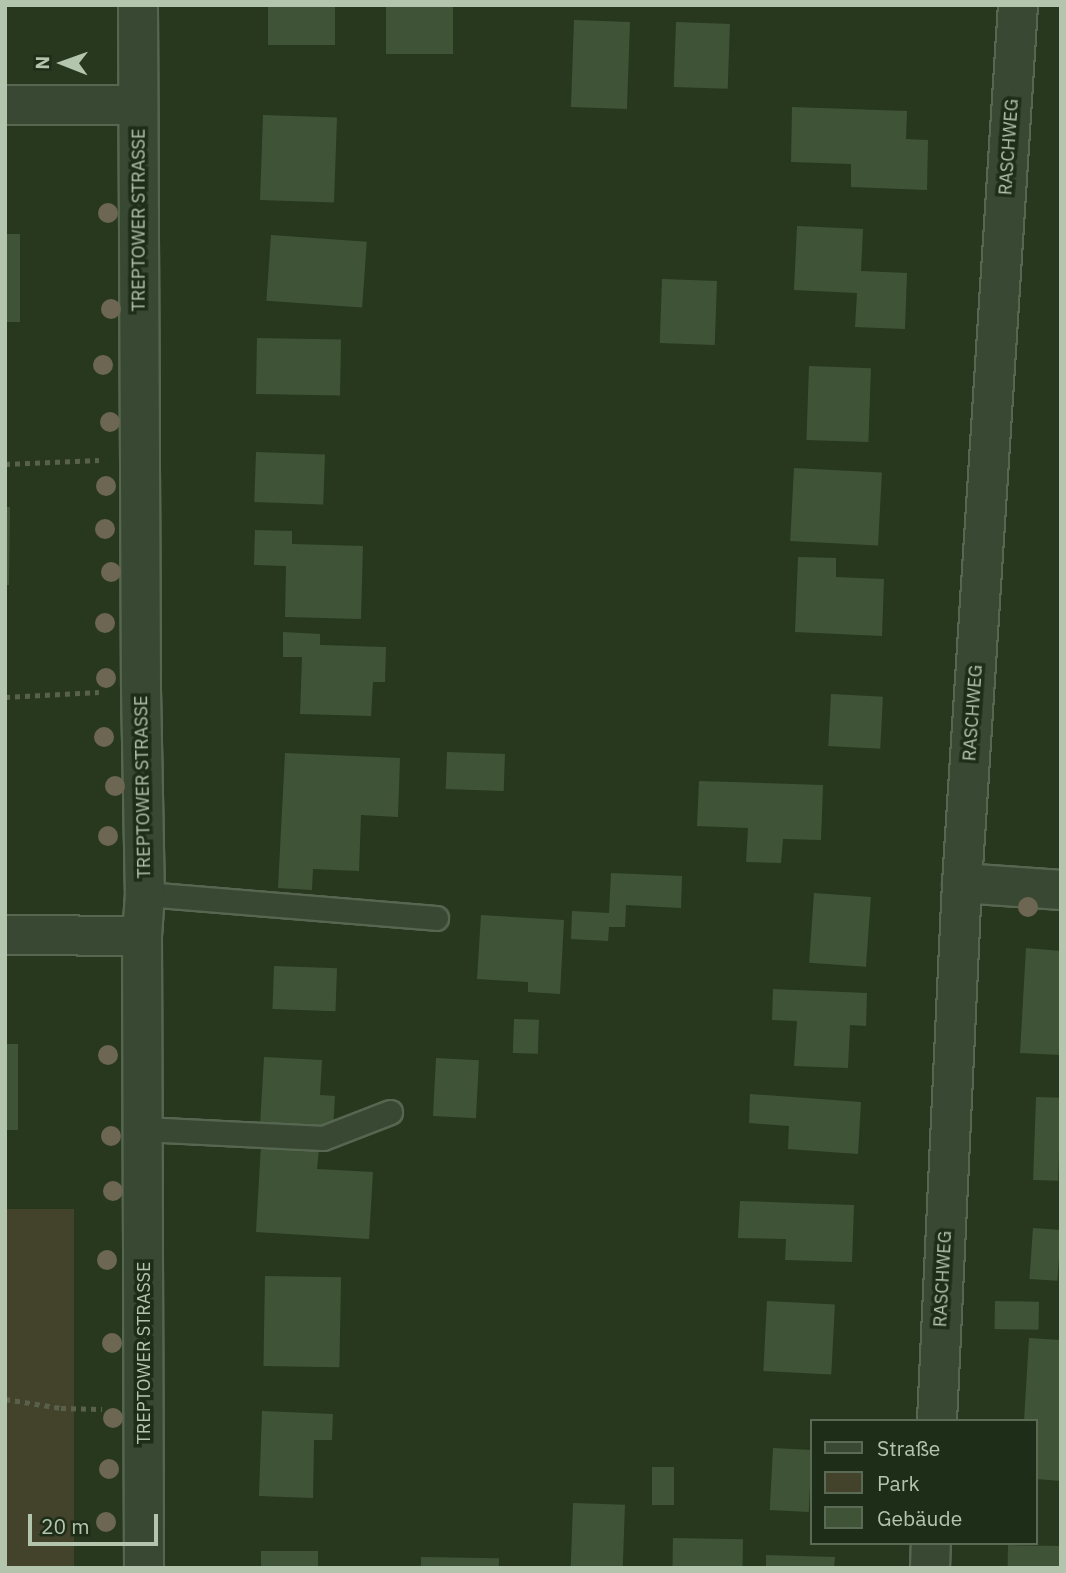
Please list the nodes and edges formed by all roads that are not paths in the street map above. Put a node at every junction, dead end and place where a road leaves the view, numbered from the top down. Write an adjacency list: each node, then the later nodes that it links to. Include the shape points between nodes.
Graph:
1 (138, 5): 4 (street, TREPTOWER STRASSE)
2 (1018, 5): 5 (street, RASCHWEG)
3 (5, 106): 4 (street)
4 (138, 106): 7 (street, TREPTOWER STRASSE)
5 (962, 883): 6 (street); 13 (street, RASCHWEG)
6 (1061, 890)
7 (145, 894): 8 (lane); 10 (street, TREPTOWER STRASSE)
8 (436, 918)
9 (5, 935): 10 (street)
10 (142, 936): 12 (street, TREPTOWER STRASSE)
11 (390, 1112): 12 (lane, via 323,1138)
12 (143, 1129): 15 (street, TREPTOWER STRASSE)
13 (937, 1419)
14 (931, 1545): 16 (street)
15 (144, 1568)
16 (930, 1568)

